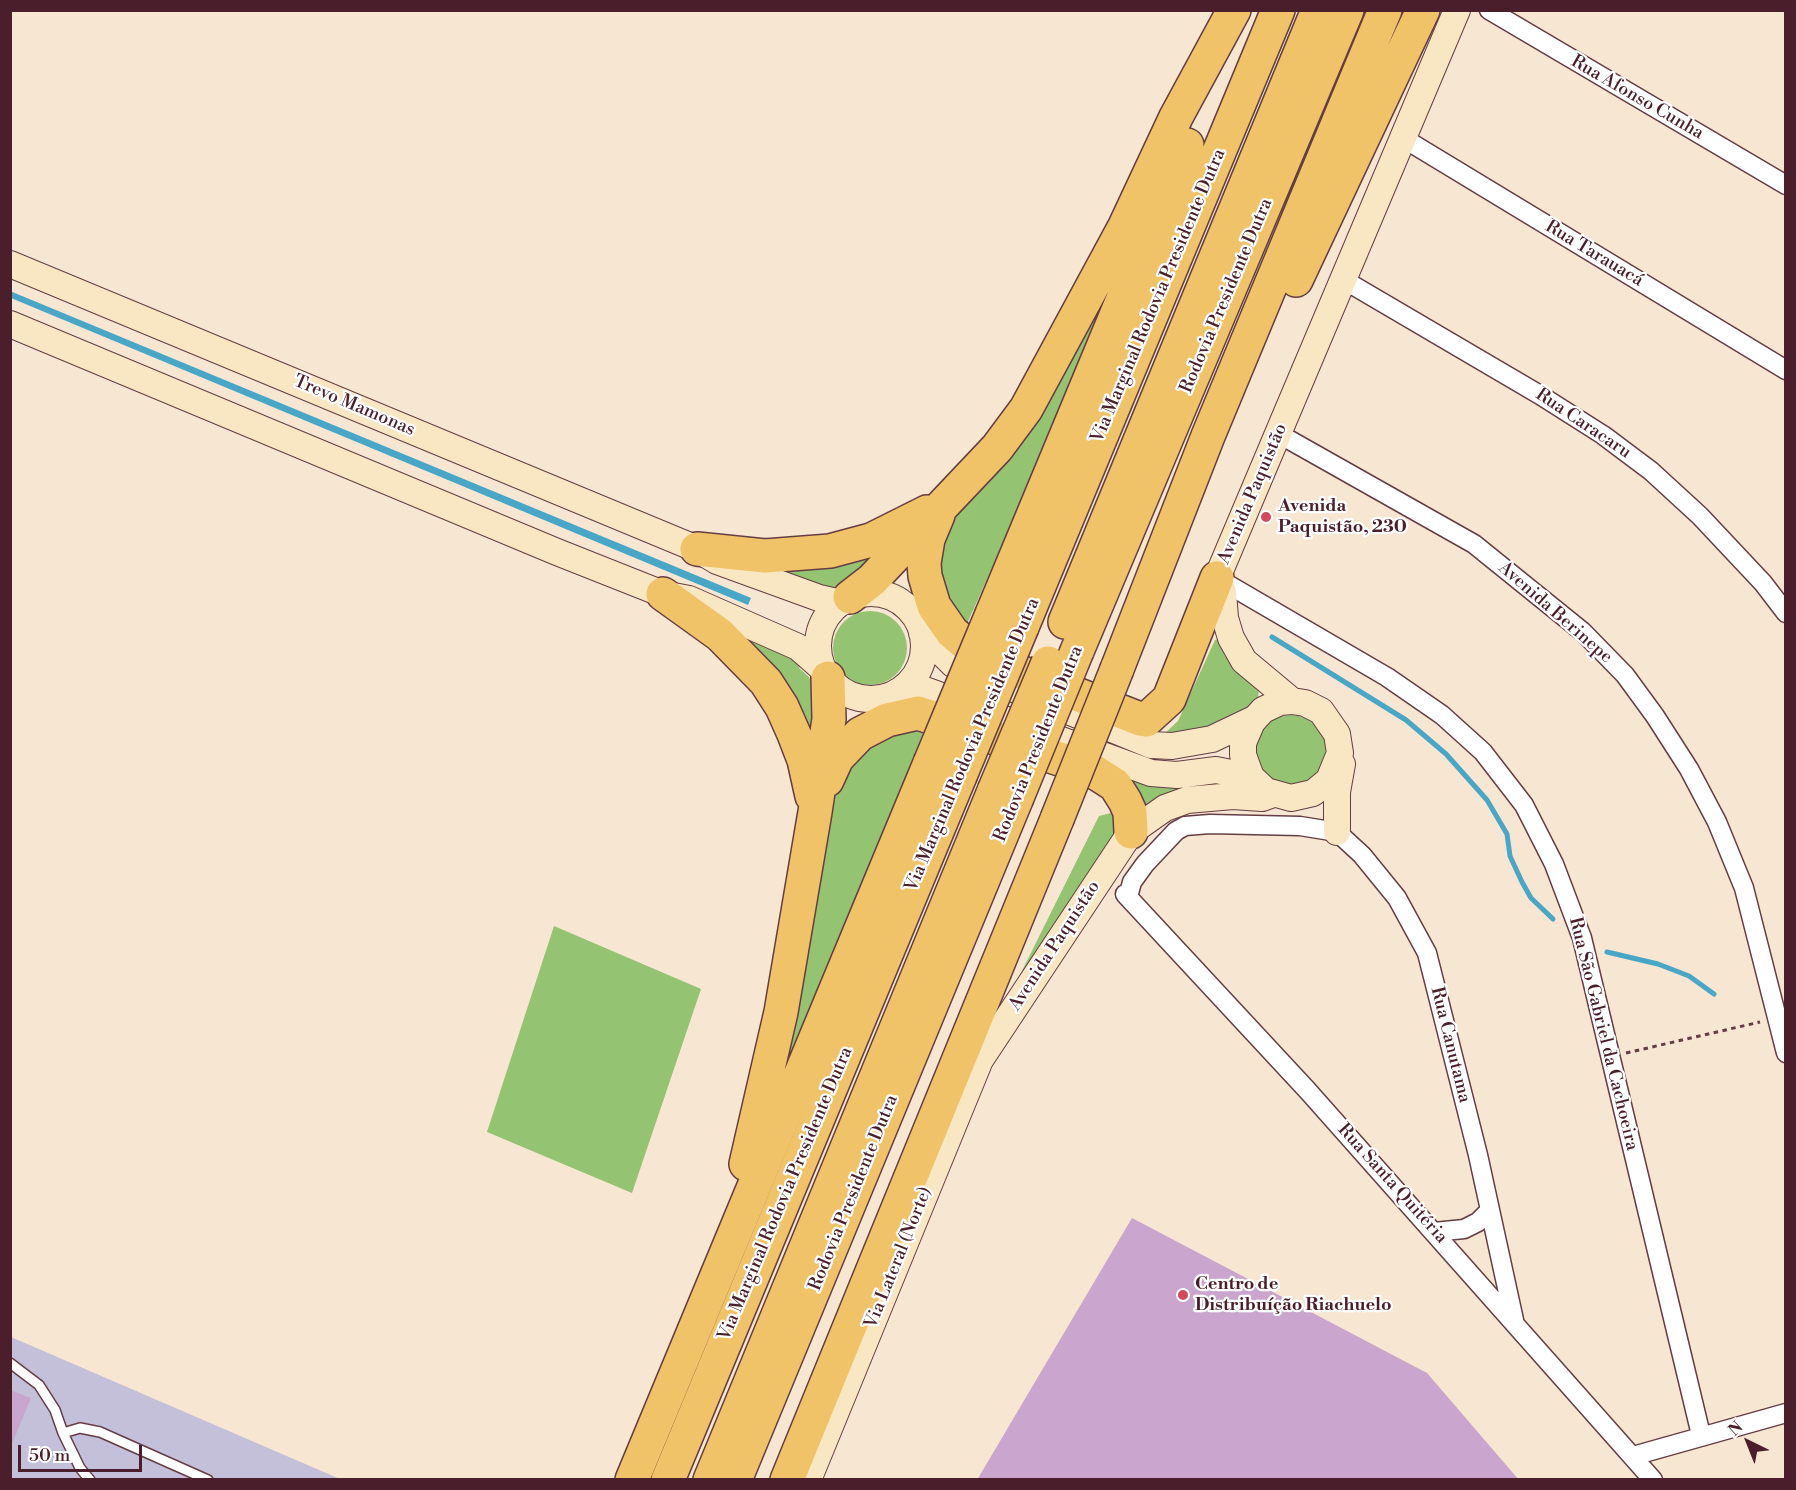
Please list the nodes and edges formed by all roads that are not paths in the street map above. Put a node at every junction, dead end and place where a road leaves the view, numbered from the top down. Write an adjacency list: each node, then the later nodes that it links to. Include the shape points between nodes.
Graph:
1 (1234, 10): 20 (highway, via 1176,117 1125,226 1026,409 997,448)
2 (1243, 10): 43 (highway, bridge)
3 (1278, 10): 53 (highway, Via Marginal Rodovia Presidente Dutra, bridge)
4 (1318, 10): 27 (highway, Rodovia Presidente Dutra)
5 (1347, 10): 27 (highway, Rodovia Presidente Dutra)
6 (1385, 10): 19 (highway, Rodovia Presidente Dutra)
7 (1423, 10): 19 (highway, via 1269,336)
8 (1457, 10): 10 (main road, Avenida Paquistão)
9 (1489, 10): 11 (street, Rua Afonso Cunha)
10 (1403, 138): 13 (main road, Avenida Paquistão); 15 (street, Rua Tarauacá)
11 (1785, 185)
12 (10, 264): 21 (main road, Trevo Mamonas)
13 (1344, 280): 18 (main road, Avenida Paquistão); 25 (street, Rua Caracaru, via 1540,395 1651,471 1700,516)
14 (10, 324): 23 (main road)
15 (1767, 359): 16 (street, Rua Tarauacá); 17 (street)
16 (1785, 370)
17 (1785, 380)
18 (1279, 434): 22 (main road, Avenida Paquistão); 40 (street, Avenida Berinepe, via 1474,544 1583,632 1624,675 1689,769 1717,822 1744,888)
19 (1208, 436): 56 (highway, Rodovia Presidente Dutra, bridge, via 1057,819)
20 (942, 505): 21 (highway, via 871,540 830,551 765,556); 22 (highway, via 928,539 924,562 931,599 952,632 990,660 1140,719 1146,720 1170,699); 24 (highway, via 872,580)
21 (697, 549): 24 (main road, Trevo Mamonas, via 771,582)
22 (1217, 578): 30 (main road, Avenida Paquistão, via 1224,592 1225,618 1235,647 1256,673); 48 (street, Rua São Gabriel da Cachoeira, via 1387,677 1442,716 1483,752 1524,805 1554,864 1582,939)
23 (663, 594): 28 (main road, via 689,599 798,647); 36 (highway, via 720,634 766,682 797,742)
24 (846, 600): 26 (main road, via 871,593 897,600 908,609); 28 (main road, via 826,618 818,637 819,659)
25 (1785, 614)
26 (922, 633): 29 (main road, via 922,660 916,673); 31 (main road, via 953,664 1151,745 1172,746 1212,739)
27 (1067, 647): 35 (highway, Rodovia Presidente Dutra, bridge)
28 (825, 674): 29 (main road, via 836,687 856,697 878,699); 36 (highway, via 829,719)
29 (897, 692): 33 (main road, via 922,689 1151,773 1177,775 1216,770)
30 (1292, 701): 31 (main road, via 1268,707); 32 (main road, Avenida Paquistão, via 1313,706 1328,717 1337,734)
31 (1254, 719): 33 (main road, via 1243,743)
32 (1340, 753): 34 (main road, Avenida Paquistão, via 1335,771 1321,788 1301,797); 38 (main road, via 1343,769 1337,792)
33 (1251, 777): 34 (main road)
34 (1273, 794): 37 (main road, Avenida Paquistão, via 1262,798 1187,800 1165,808)
35 (1005, 796): 54 (highway, Rodovia Presidente Dutra); 55 (highway, Rodovia Presidente Dutra)
36 (815, 812): 37 (highway, via 828,775 847,745 872,726 902,714 918,713 1090,769 1115,785 1130,812); 43 (highway, via 781,1012)
37 (1131, 832): 39 (main road, Avenida Paquistão)
38 (1337, 832): 41 (street, Rua Canutama, via 1362,855 1397,898 1427,953); 42 (street, Rua Santa Quitéria, via 1300,826 1185,826 1145,864 1126,895)
39 (994, 1039): 57 (main road, Via Lateral (Norte), via 975,1071)
40 (1785, 1053)
41 (1490, 1210): 42 (street, via 1464,1229); 44 (street, Rua Canutama)
42 (1434, 1232): 44 (street, Rua Santa Quitéria)
43 (725, 1255): 52 (highway)
44 (1514, 1322): 49 (street, Rua Santa Quitéria)
45 (10, 1363): 47 (lane, via 39,1385 55,1410)
46 (1785, 1413): 48 (street)
47 (63, 1433): 50 (lane, via 80,1468); 51 (lane, via 80,1428 100,1432)
48 (1701, 1435): 49 (street)
49 (1633, 1456): 58 (street, Rua Santa Quitéria)
50 (90, 1479)
51 (208, 1479)
52 (632, 1479)
53 (668, 1479)
54 (710, 1479)
55 (735, 1479)
56 (787, 1479)
57 (808, 1479)
58 (1653, 1479)

